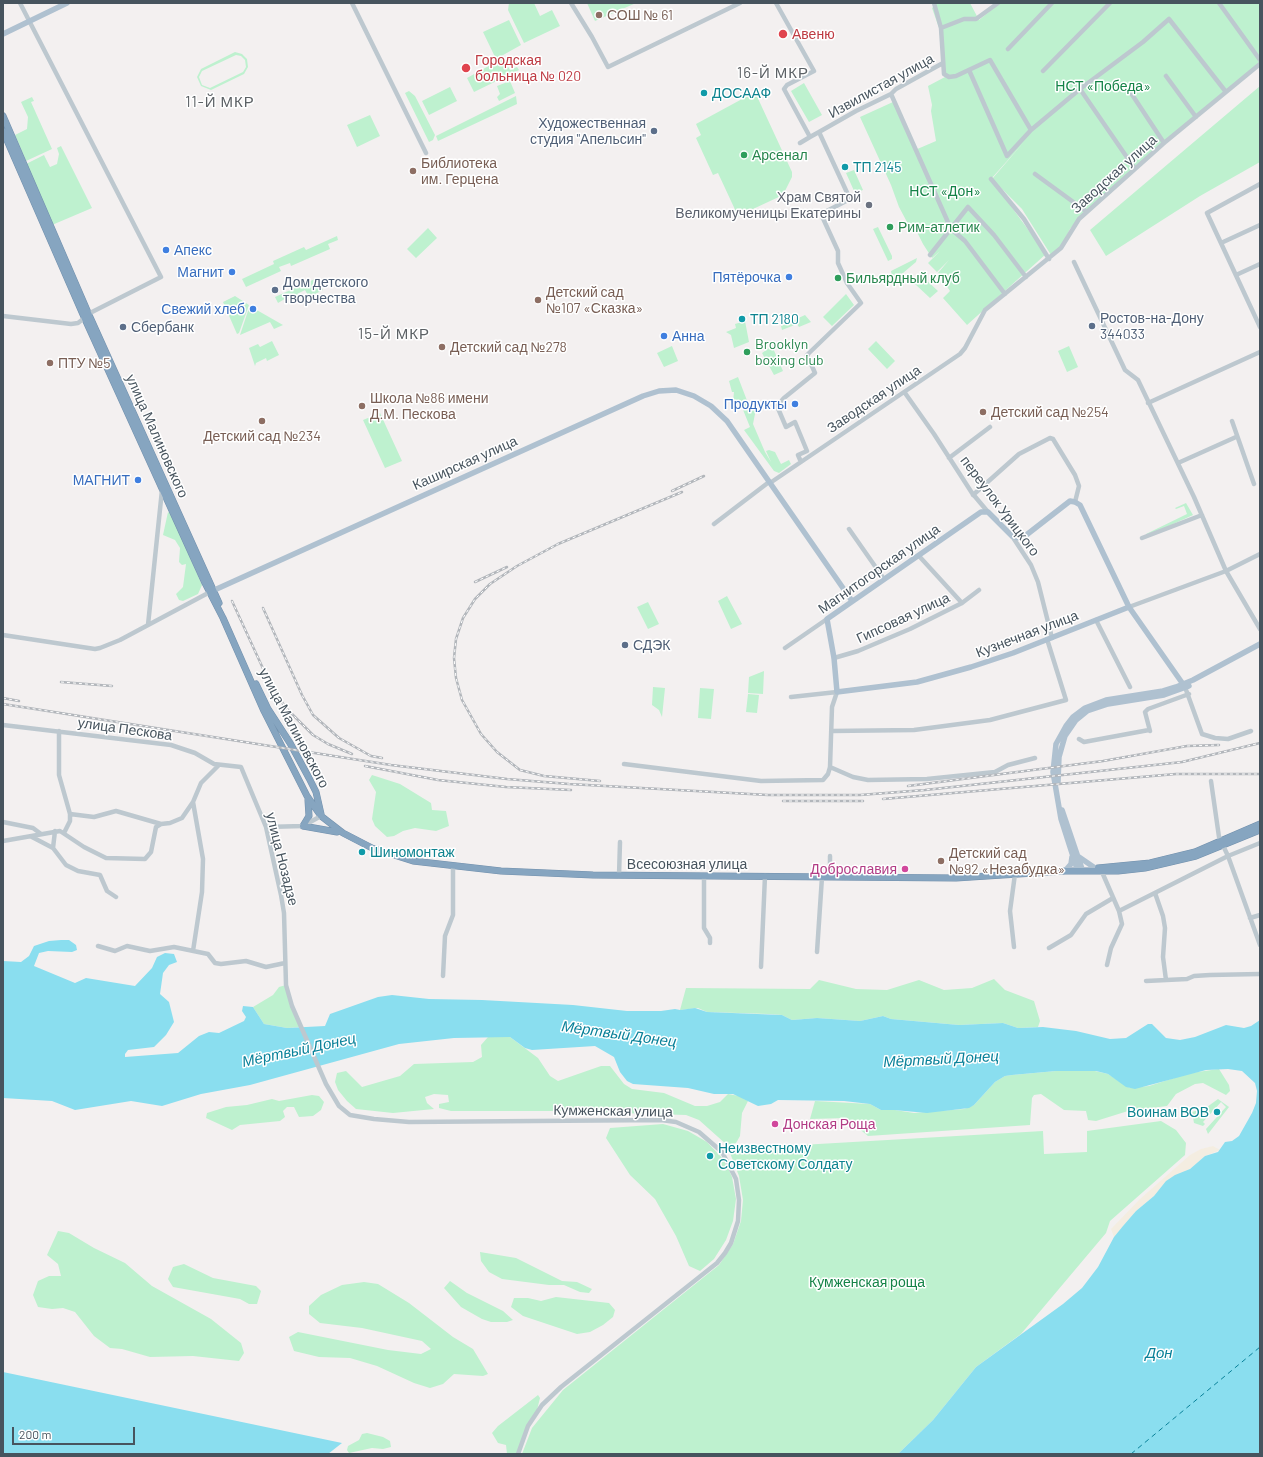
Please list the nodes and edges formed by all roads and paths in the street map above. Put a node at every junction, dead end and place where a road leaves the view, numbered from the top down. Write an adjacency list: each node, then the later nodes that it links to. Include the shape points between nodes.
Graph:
1 (20, 3): 12 (street)
2 (67, 3): 12 (main road)
3 (352, 3): 34 (street)
4 (571, 3): 5 (street, via 608,67)
5 (740, 3)
6 (776, 3): 31 (street, via 814,71 787,84 784,89)
7 (998, 3): 13 (street, via 976,19 964,19)
8 (1052, 3): 15 (street)
9 (1110, 3): 20 (street)
10 (1219, 3): 16 (street)
11 (935, 4): 13 (street)
12 (30, 21): 14 (main road); 51 (street, via 161,277)
13 (941, 28): 17 (street)
14 (3, 34)
15 (1008, 48)
16 (1260, 60)
17 (943, 63): 19 (street, Извилистая улица, via 944,74 949,76); 25 (street, Извилистая улица)
18 (1260, 64): 23 (street, Заводская улица)
19 (969, 70): 28 (street, Извилистая улица, via 990,60); 28 (street, via 1007,156)
20 (1043, 71)
21 (1166, 76): 26 (street)
22 (1080, 89): 23 (street, via 1143,42 1169,19); 28 (street); 35 (street)
23 (1226, 92): 26 (street, Заводская улица)
24 (1131, 93): 33 (street)
25 (891, 94): 30 (street, Извилистая улица); 41 (street)
26 (1196, 117): 33 (street, Заводская улица)
27 (4, 120): 51 (highway, улица Малиновского)
28 (1032, 130)
29 (3, 131): 51 (highway, улица Малиновского)
30 (819, 132): 31 (street, Извилистая улица); 60 (street, Извилистая улица, via 850,199 821,214 838,251 838,263 861,304 807,355 815,372 777,406 786,426 795,422 807,451 798,455)
31 (810, 137): 32 (street, Извилистая улица)
32 (800, 143)
33 (1164, 143): 35 (street, Заводская улица)
34 (426, 153)
35 (1135, 169): 39 (street, Заводская улица)
36 (1035, 174): 39 (street)
37 (991, 179): 44 (street, via 1024,220)
38 (1260, 184): 42 (street, via 1207,213)
39 (1087, 212): 44 (street, Заводская улица, via 1071,230 1061,248)
40 (1260, 225): 42 (street)
41 (951, 229): 43 (street); 48 (street, via 970,209); 49 (street, via 965,241)
42 (1221, 243): 47 (street)
43 (930, 255)
44 (1049, 259): 48 (street, Заводская улица)
45 (1074, 262): 55 (street, via 1125,370 1138,380)
46 (1260, 264): 47 (street)
47 (1236, 275): 52 (street)
48 (1026, 277): 49 (street, Заводская улица)
49 (1006, 294): 54 (street, Заводская улица, via 985,310 960,354)
50 (3, 316): 51 (street, via 71,324)
51 (87, 317): 64 (highway, улица Малиновского); 78 (highway, улица Малиновского)
52 (1260, 327)
53 (1260, 352): 55 (street)
54 (905, 393): 59 (street, переулок Урицкого); 60 (street, Заводская улица)
55 (1148, 403): 61 (street)
56 (1232, 421): 58 (street)
57 (990, 428): 59 (street, переулок Урицкого)
58 (1236, 437): 61 (street); 63 (street)
59 (949, 458): 65 (street, переулок Урицкого)
60 (801, 462): 62 (street, Заводская улица)
61 (1178, 463): 68 (street)
62 (770, 483): 69 (street, Заводская улица); 78 (main road, Каширская улица, via 727,421 711,406 676,390 659,391); 79 (main road, Каширская улица)
63 (1254, 484)
64 (162, 488): 78 (highway, улица Малиновского); 84 (street)
65 (973, 495): 66 (street, via 1019,454 1050,438 1075,475 1079,486); 67 (street, переулок Урицкого)
66 (1075, 502): 71 (main road, via 1070,501 1025,536); 81 (main road, via 1082,507)
67 (988, 512): 71 (main road, переулок Урицкого); 74 (main road, Магнитогорская улица, via 981,512)
68 (1202, 515): 72 (street); 75 (street)
69 (714, 524)
70 (849, 528): 76 (street)
71 (1012, 536): 87 (street, переулок Урицкого, via 1031,565 1038,582)
72 (1142, 538)
73 (1260, 554): 75 (street, Кузнечная улица)
74 (919, 556): 76 (main road, Магнитогорская улица); 80 (street)
75 (1226, 571): 81 (street, Кузнечная улица); 85 (street)
76 (884, 579): 79 (main road, Магнитогорская улица)
77 (979, 590): 80 (street, Гипсовая улица)
78 (212, 591): 84 (street); 108 (highway, улица Малиновского, via 264,711); 111 (highway, улица Малиновского, via 268,709 290,742 316,792)
79 (852, 601): 82 (main road, Магнитогорская улица)
80 (962, 603): 91 (street, Гипсовая улица, via 910,629 858,651)
81 (1129, 607): 83 (main road, Кузнечная улица); 92 (main road)
82 (827, 619): 89 (street, Магнитогорская улица); 91 (main road)
83 (1096, 620): 87 (main road, Кузнечная улица); 93 (street)
84 (148, 625): 86 (street, via 112,644 95,649)
85 (1260, 630)
86 (3, 636)
87 (1050, 638): 94 (main road, Кузнечная улица, via 971,667 918,682); 99 (street, переулок Урицкого, via 1066,700 990,720 914,730)
88 (1260, 644): 92 (main road)
89 (785, 648)
90 (1260, 648): 92 (main road)
91 (834, 658): 94 (main road)
92 (1184, 686): 95 (street); 128 (main road, via 1106,700 1085,708 1066,726 1056,744 1053,772 1061,820)
93 (1130, 687)
94 (837, 692): 96 (street, Кузнечная улица); 99 (street, via 832,707)
95 (1189, 694): 100 (street, via 1202,734 1228,739); 101 (street, via 1148,709 1145,712 1150,731 1084,742)
96 (791, 697)
97 (3, 725): 98 (street, улица Пескова)
98 (59, 731): 104 (street, улица Пескова, via 171,745 184,748); 110 (street, via 60,775)
99 (832, 731): 105 (street)
100 (1251, 731)
101 (1079, 739)
102 (1035, 758): 105 (street, via 1008,765 995,772 927,780 868,780 853,777)
103 (624, 764): 105 (street, via 761,781 820,781 825,778)
104 (219, 765): 106 (street, улица Пескова); 109 (street, via 201,783)
105 (830, 766)
106 (241, 767): 116 (street, улица Нозадзе)
107 (1211, 781): 126 (street)
108 (307, 796): 111 (highway, улица Малиновского); 115 (highway, via 310,812)
109 (193, 802): 113 (street, via 182,818); 153 (street, via 204,859)
110 (70, 814): 113 (street, via 94,817 116,811); 119 (street, via 70,821)
111 (321, 816): 115 (street); 120 (highway, Всесоюзная улица)
112 (3, 822): 121 (street, via 33,828)
113 (161, 824): 119 (street, via 156,827 149,855 145,859 137,860 106,858)
114 (1260, 824): 126 (highway, Всесоюзная улица)
115 (303, 826): 116 (street); 120 (highway)
116 (266, 827): 155 (street, улица Нозадзе, via 284,913)
117 (1260, 830): 126 (highway, Всесоюзная улица)
118 (54, 831): 119 (street); 121 (street); 127 (street)
119 (64, 833)
120 (343, 833): 131 (highway, Всесоюзная улица, via 372,848 413,861)
121 (41, 834): 122 (street)
122 (32, 837): 123 (street); 127 (street)
123 (3, 841)
124 (620, 842): 137 (street)
125 (1260, 843): 130 (street)
126 (1222, 844): 130 (street); 132 (highway, Всесоюзная улица, via 1150,863); 135 (highway, Всесоюзная улица, via 1170,864)
127 (53, 848): 143 (street, via 66,865 78,871 100,876 107,891)
128 (1074, 854): 132 (main road); 133 (main road); 134 (main road, via 1071,864)
129 (830, 856): 141 (street)
130 (1228, 856): 142 (street); 147 (street)
131 (453, 867): 137 (highway, Всесоюзная улица); 159 (street, via 453,915 445,936)
132 (1095, 868): 133 (highway, Всесоюзная улица)
133 (1080, 870): 134 (highway, Всесоюзная улица); 135 (highway, Всесоюзная улица)
134 (1065, 871): 136 (highway, Всесоюзная улица)
135 (1102, 872): 144 (street)
136 (1015, 874): 141 (highway, Всесоюзная улица, via 956,878); 151 (street, via 1010,911)
137 (619, 876): 138 (highway, Всесоюзная улица)
138 (704, 876): 139 (highway, Всесоюзная улица); 148 (street, via 704,928 710,938)
139 (764, 876): 140 (highway, Всесоюзная улица); 157 (street)
140 (822, 877): 141 (highway, Всесоюзная улица); 154 (street)
141 (830, 877)
142 (1155, 893): 145 (street); 160 (street, via 1165,928 1163,957)
143 (116, 897)
144 (1113, 898): 145 (street); 152 (street, via 1086,914 1071,935)
145 (1119, 911): 156 (street, via 1122,924 1111,948)
146 (1260, 915): 147 (street)
147 (1250, 918): 149 (street)
148 (710, 944)
149 (1260, 945)
150 (98, 946): 153 (street, via 115,951 128,946 150,951 174,947)
151 (1014, 947)
152 (1049, 948)
153 (193, 951): 155 (street, via 208,954 215,963 246,961 266,967)
154 (817, 952)
155 (285, 963): 162 (street, улица Нозадзе, via 286,985)
156 (1107, 965)
157 (761, 967)
158 (1260, 974): 160 (street, via 1210,975)
159 (443, 976)
160 (1166, 980): 161 (street)
161 (1146, 981)
162 (292, 1006): 163 (street, Кумженская улица, via 326,1084 339,1106 350,1115 374,1120 409,1122 676,1122 710,1140 728,1162 736,1179 739,1200 738,1221 725,1253 717,1263 542,1405 528,1426)
163 (518, 1454)

